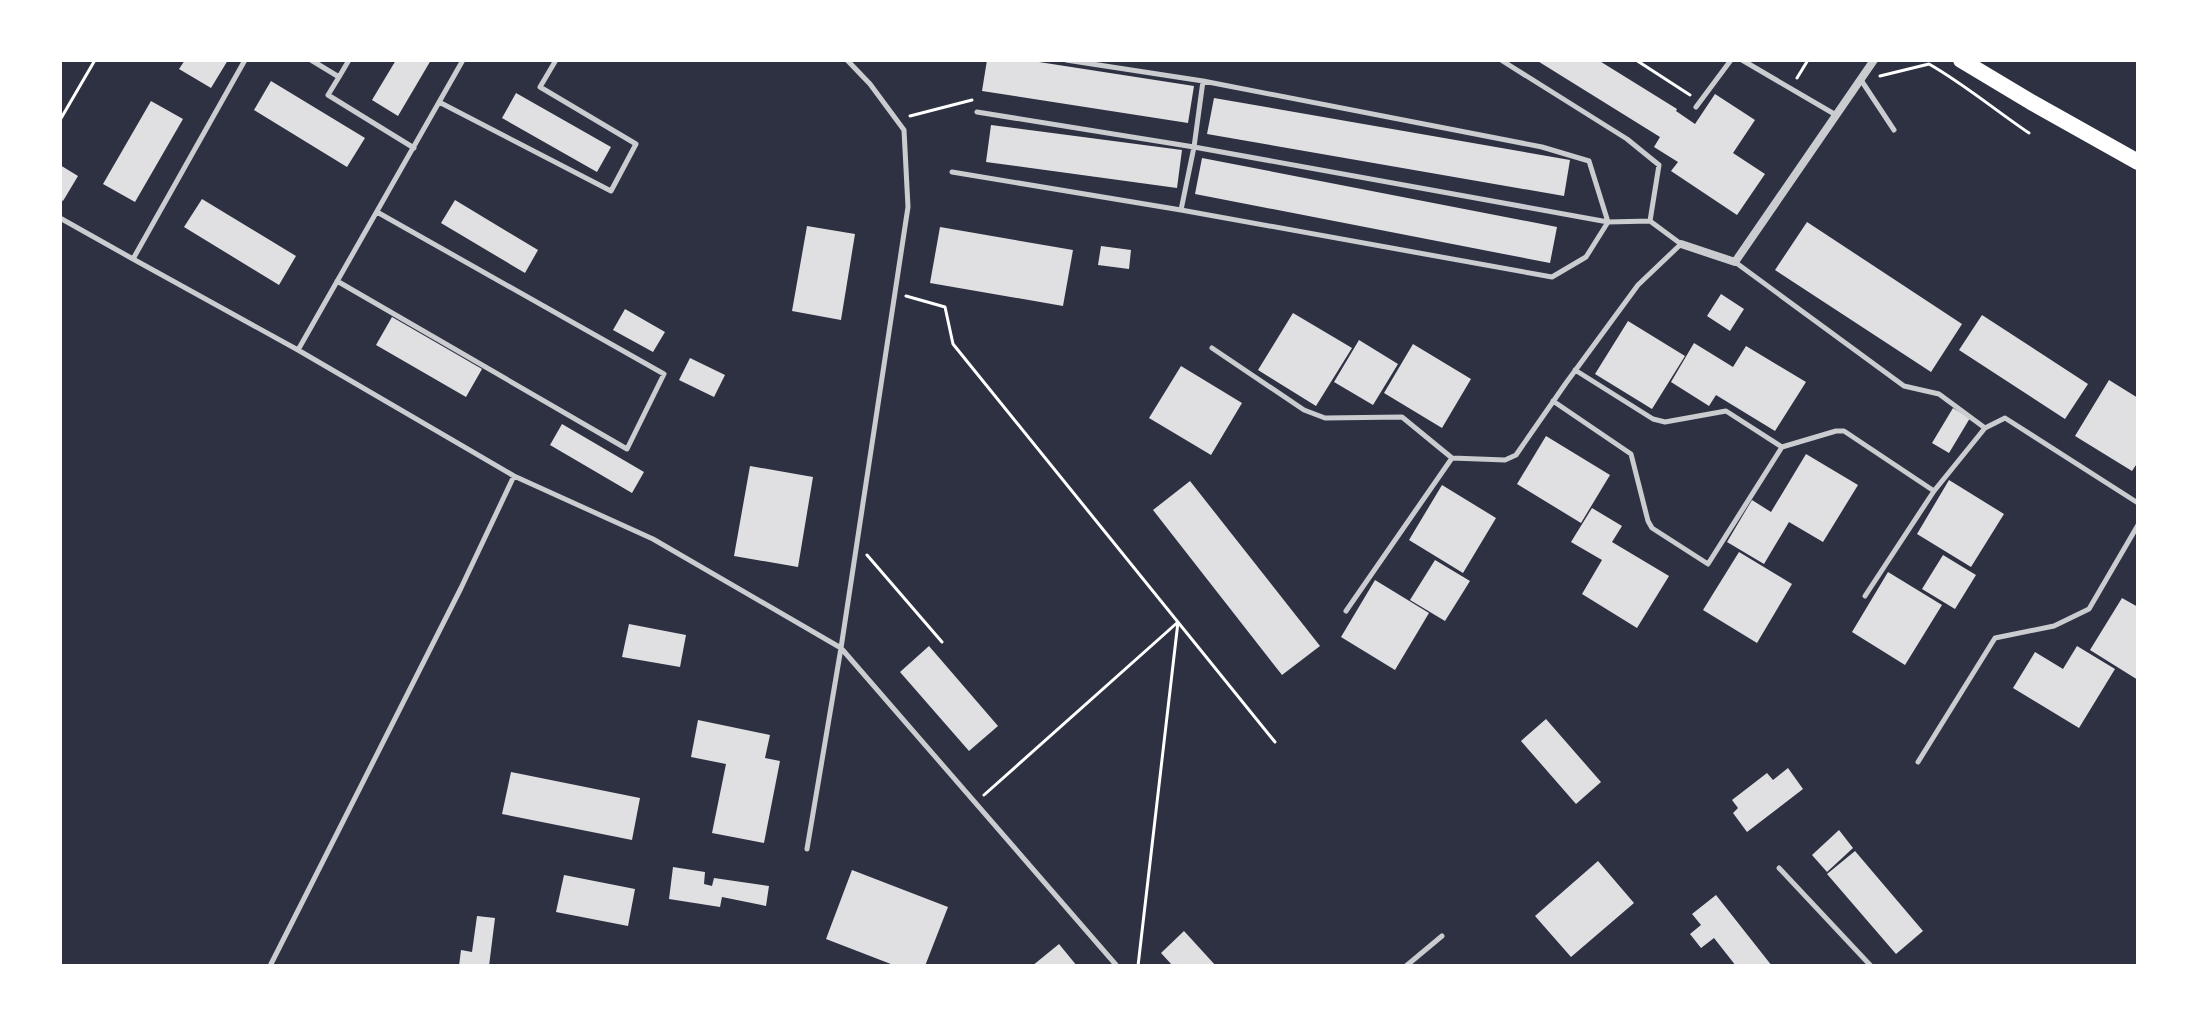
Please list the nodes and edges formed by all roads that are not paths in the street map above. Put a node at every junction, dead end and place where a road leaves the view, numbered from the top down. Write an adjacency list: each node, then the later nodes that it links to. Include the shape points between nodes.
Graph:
1 (245, 60): 31 (lane)
2 (311, 60): 14 (lane)
3 (349, 60): 14 (lane)
4 (463, 60): 16 (lane)
5 (556, 60): 16 (lane, via 540,87 636,144 611,191)
6 (847, 60): 47 (lane, via 904,130 908,207)
7 (1066, 60): 15 (lane)
8 (1501, 60): 28 (lane, via 1659,165)
9 (1731, 60): 17 (lane)
10 (1742, 60): 19 (lane)
11 (1874, 60): 13 (street)
12 (1961, 60): 23 (highway)
13 (1864, 76): 19 (street); 20 (lane)
14 (339, 77): 22 (lane, via 328,95)
15 (1203, 81): 21 (lane); 29 (lane, via 1542,147 1589,161)
16 (439, 102): 22 (lane)
17 (1696, 107)
18 (977, 112): 21 (lane)
19 (1837, 116): 32 (street)
20 (1894, 130)
21 (1194, 147): 25 (lane); 29 (lane)
22 (414, 148): 26 (lane)
23 (2138, 162)
24 (952, 172): 25 (lane)
25 (1181, 210): 29 (lane, via 1552,277 1586,257)
26 (377, 212): 33 (lane); 33 (lane, via 664,374 627,449)
27 (60, 218): 31 (lane)
28 (1650, 221): 29 (lane); 30 (lane)
29 (1608, 222)
30 (1681, 244): 32 (street); 36 (lane, via 1638,285)
31 (133, 259): 35 (lane)
32 (1735, 262): 38 (lane, via 1904,386 1939,394)
33 (337, 281): 35 (lane)
34 (1212, 348): 40 (lane, via 1304,410 1325,418 1402,417)
35 (298, 350): 41 (lane)
36 (1575, 370): 37 (lane); 39 (lane, via 1653,419 1665,422 1726,411)
37 (1553, 401): 39 (lane, via 1631,454 1652,528 1708,564); 40 (lane, via 1516,455 1505,460)
38 (1985, 428): 42 (lane); 43 (lane, via 2005,418)
39 (1782, 447): 42 (lane, via 1844,431)
40 (1452, 458): 46 (lane)
41 (514, 476): 47 (lane, via 653,539); 52 (lane)
42 (1934, 491): 45 (lane)
43 (2138, 503)
44 (2138, 525): 48 (lane, via 2089,609 2054,626 1995,638)
45 (1865, 596)
46 (1346, 611)
47 (841, 648): 49 (lane); 53 (lane)
48 (1918, 762)
49 (807, 849)
50 (1779, 868): 55 (lane)
51 (1442, 936): 54 (lane)
52 (270, 966)
53 (1117, 966)
54 (1406, 966)
55 (1871, 966)

